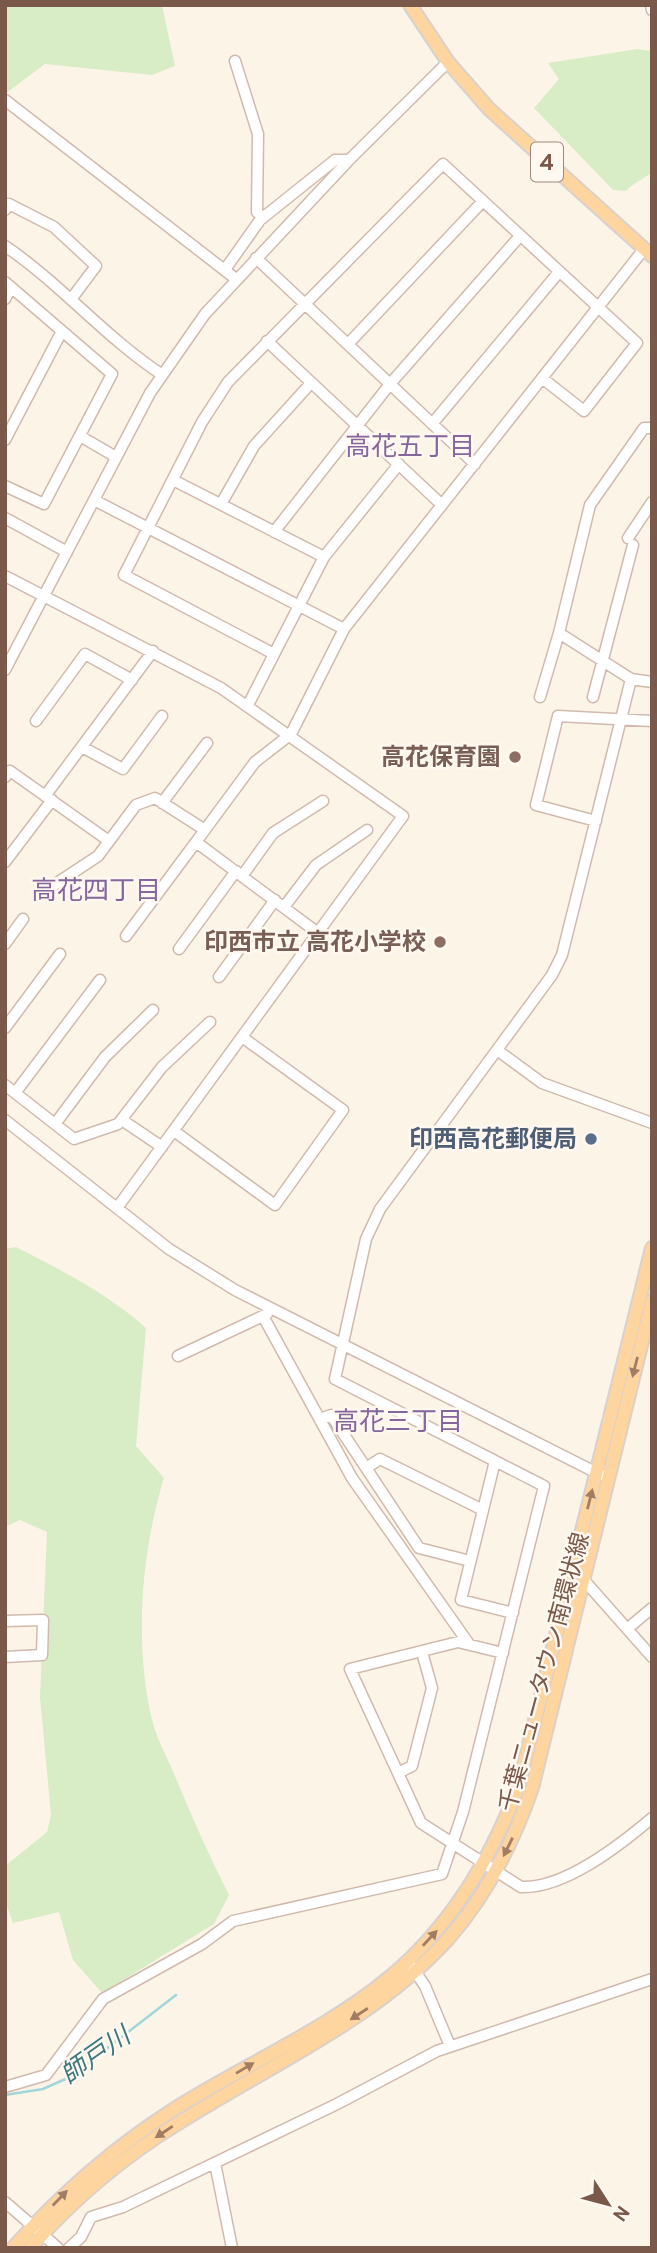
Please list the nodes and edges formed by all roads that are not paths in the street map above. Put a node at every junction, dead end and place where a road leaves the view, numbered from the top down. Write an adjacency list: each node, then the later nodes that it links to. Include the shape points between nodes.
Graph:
1 (410, 5): 3 (main road, 4)
2 (235, 61): 8 (street, via 258,134 257,212)
3 (448, 62): 5 (street); 11 (main road, 4, via 496,116)
4 (5, 100): 13 (street)
5 (349, 160): 8 (street, via 335,160); 12 (street)
6 (483, 201): 9 (street); 19 (street, via 443,164); 23 (street)
7 (5, 210): 17 (street, via 9,204 54,227 96,266)
8 (263, 218): 13 (street)
9 (520, 236): 14 (street); 27 (street)
10 (5, 246): 17 (street)
11 (648, 252): 20 (street)
12 (256, 258): 15 (street); 19 (street)
13 (226, 268): 15 (street)
14 (559, 272): 20 (street); 28 (street)
15 (236, 279): 24 (street)
16 (8, 284): 18 (street); 21 (street)
17 (72, 298): 24 (street)
18 (5, 299)
19 (305, 303): 22 (street); 23 (street)
20 (598, 307): 25 (street); 25 (street, via 637,343 584,411)
21 (62, 331): 31 (street, via 112,374); 32 (street)
22 (267, 341): 26 (street); 36 (street, via 219,394)
23 (348, 344): 27 (street)
24 (161, 374): 33 (street)
25 (542, 378): 35 (street)
26 (312, 383): 29 (street); 40 (street, via 254,446)
27 (390, 384): 28 (street); 29 (street)
28 (432, 424): 35 (street)
29 (357, 425): 34 (street); 44 (street)
30 (652, 428): 51 (street, via 644,428 590,505)
31 (80, 436): 33 (street); 37 (street, via 44,504)
32 (5, 440)
33 (116, 457): 38 (street)
34 (399, 464): 41 (street); 46 (street)
35 (475, 464): 41 (street)
36 (173, 480): 40 (street); 43 (street)
37 (5, 486)
38 (94, 500): 43 (street); 45 (street)
39 (652, 502): 54 (street, via 630,542)
40 (221, 504): 44 (street)
41 (442, 505): 50 (street)
42 (5, 519): 45 (street)
43 (148, 528): 49 (street); 53 (street, via 124,575)
44 (274, 532): 46 (street)
45 (67, 552): 48 (street)
46 (324, 557): 49 (street)
47 (5, 576): 48 (street)
48 (45, 597): 52 (street); 55 (street)
49 (299, 606): 50 (street); 53 (street)
50 (344, 629): 66 (street)
51 (559, 633): 54 (street); 59 (street)
52 (153, 651): 57 (street); 61 (street)
53 (274, 654): 61 (street)
54 (603, 661): 56 (street); 60 (street)
55 (5, 670)
56 (631, 679): 58 (street); 63 (street)
57 (132, 680): 64 (street, via 85,654); 68 (street)
58 (652, 682)
59 (540, 697)
60 (593, 697)
61 (248, 705): 66 (street)
62 (162, 716): 68 (street, via 123,769)
63 (623, 719): 65 (street); 73 (street); 73 (street, via 558,716 536,805)
64 (36, 721)
65 (652, 721)
66 (291, 734): 74 (street, via 255,762); 84 (street, via 403,816)
67 (207, 743): 72 (street)
68 (82, 747): 70 (street)
69 (5, 777): 70 (street, via 10,771)
70 (48, 798): 76 (street); 78 (street)
71 (323, 801): 79 (street, via 273,833)
72 (162, 803): 74 (street); 76 (street, via 155,798 136,805)
73 (596, 821): 95 (street, via 562,955)
74 (205, 830): 77 (street)
75 (367, 830): 82 (street, via 316,864)
76 (109, 841): 80 (street, via 98,856)
77 (196, 842): 79 (street); 85 (street)
78 (5, 862)
79 (239, 874): 81 (street); 87 (street)
80 (39, 895)
81 (275, 900): 82 (street); 89 (street)
82 (284, 907): 84 (street)
83 (23, 919): 86 (street)
84 (318, 933): 94 (street)
85 (126, 936)
86 (5, 944)
87 (178, 949)
88 (60, 954): 93 (street)
89 (219, 977)
90 (100, 980): 97 (street)
91 (153, 1010): 101 (street, via 105,1056)
92 (210, 1022): 99 (street, via 162,1067)
93 (5, 1028)
94 (243, 1037): 102 (street); 102 (street, via 344,1110 275,1205)
95 (497, 1050): 100 (street, via 542,1083); 109 (street, via 371,1225)
96 (5, 1085): 97 (street)
97 (15, 1093): 101 (street)
98 (5, 1120): 104 (street)
99 (122, 1120): 101 (street, via 74,1139); 103 (street)
100 (652, 1123)
101 (55, 1124)
102 (174, 1131): 103 (street)
103 (162, 1147): 104 (street)
104 (117, 1208): 107 (street, via 169,1249)
105 (652, 1248): 114 (main road, 千葉ニュータウン南環状線)
106 (652, 1301): 114 (main road, 千葉ニュータウン南環状線, one-way to 114)
107 (272, 1308): 108 (street); 109 (street)
108 (264, 1318): 110 (street); 111 (street)
109 (343, 1342): 112 (street, via 335,1379); 114 (street)
110 (178, 1356)
111 (320, 1419): 113 (street, via 331,1415); 122 (street, via 352,1478)
112 (495, 1461): 115 (street); 119 (street, via 544,1486)
113 (366, 1468): 115 (street, via 380,1459); 116 (street, via 419,1548)
114 (602, 1476): 117 (main road, 千葉ニュータウン南環状線); 130 (main road, 千葉ニュータウン南環状線, one-way to 114, via 519,1785)
115 (482, 1510): 116 (street)
116 (470, 1561): 119 (street, via 461,1600)
117 (583, 1578): 121 (street); 131 (main road, 千葉ニュータウン南環状線, one-way to 131, via 532,1788)
118 (652, 1608): 121 (street)
119 (513, 1613): 124 (street)
120 (5, 1621): 125 (street, via 43,1620 42,1655)
121 (627, 1629): 126 (street)
122 (469, 1644): 123 (street, via 458,1642); 124 (street)
123 (422, 1652): 127 (street, via 432,1688 412,1766); 127 (street, via 350,1669)
124 (503, 1653): 129 (street)
125 (5, 1657)
126 (652, 1657)
127 (398, 1773): 129 (street, via 422,1822)
128 (652, 1818): 131 (street, via 612,1849 545,1886 521,1887)
129 (452, 1843): 130 (street); 135 (street, via 442,1874 233,1921 202,1944 103,1999 46,2075)
130 (483, 1864): 131 (street); 132 (main road, 千葉ニュータウン南環状線, one-way to 130)
131 (495, 1871): 132 (main road, 千葉ニュータウン南環状線, via 448,1939)
132 (412, 1966): 134 (street); 138 (main road, 千葉ニュータウン南環状線, via 366,2010 149,2142)
133 (652, 1979): 134 (street)
134 (450, 2046): 136 (street)
135 (5, 2087)
136 (215, 2163): 142 (street, via 123,2207 91,2217 81,2238); 143 (street)
137 (5, 2203): 138 (street)
138 (37, 2231): 139 (main road, 千葉ニュータウン南環状線); 140 (main road, 千葉ニュータウン南環状線); 141 (street)
139 (13, 2248)
140 (30, 2248)
141 (58, 2248)
142 (69, 2248)
143 (232, 2248)

